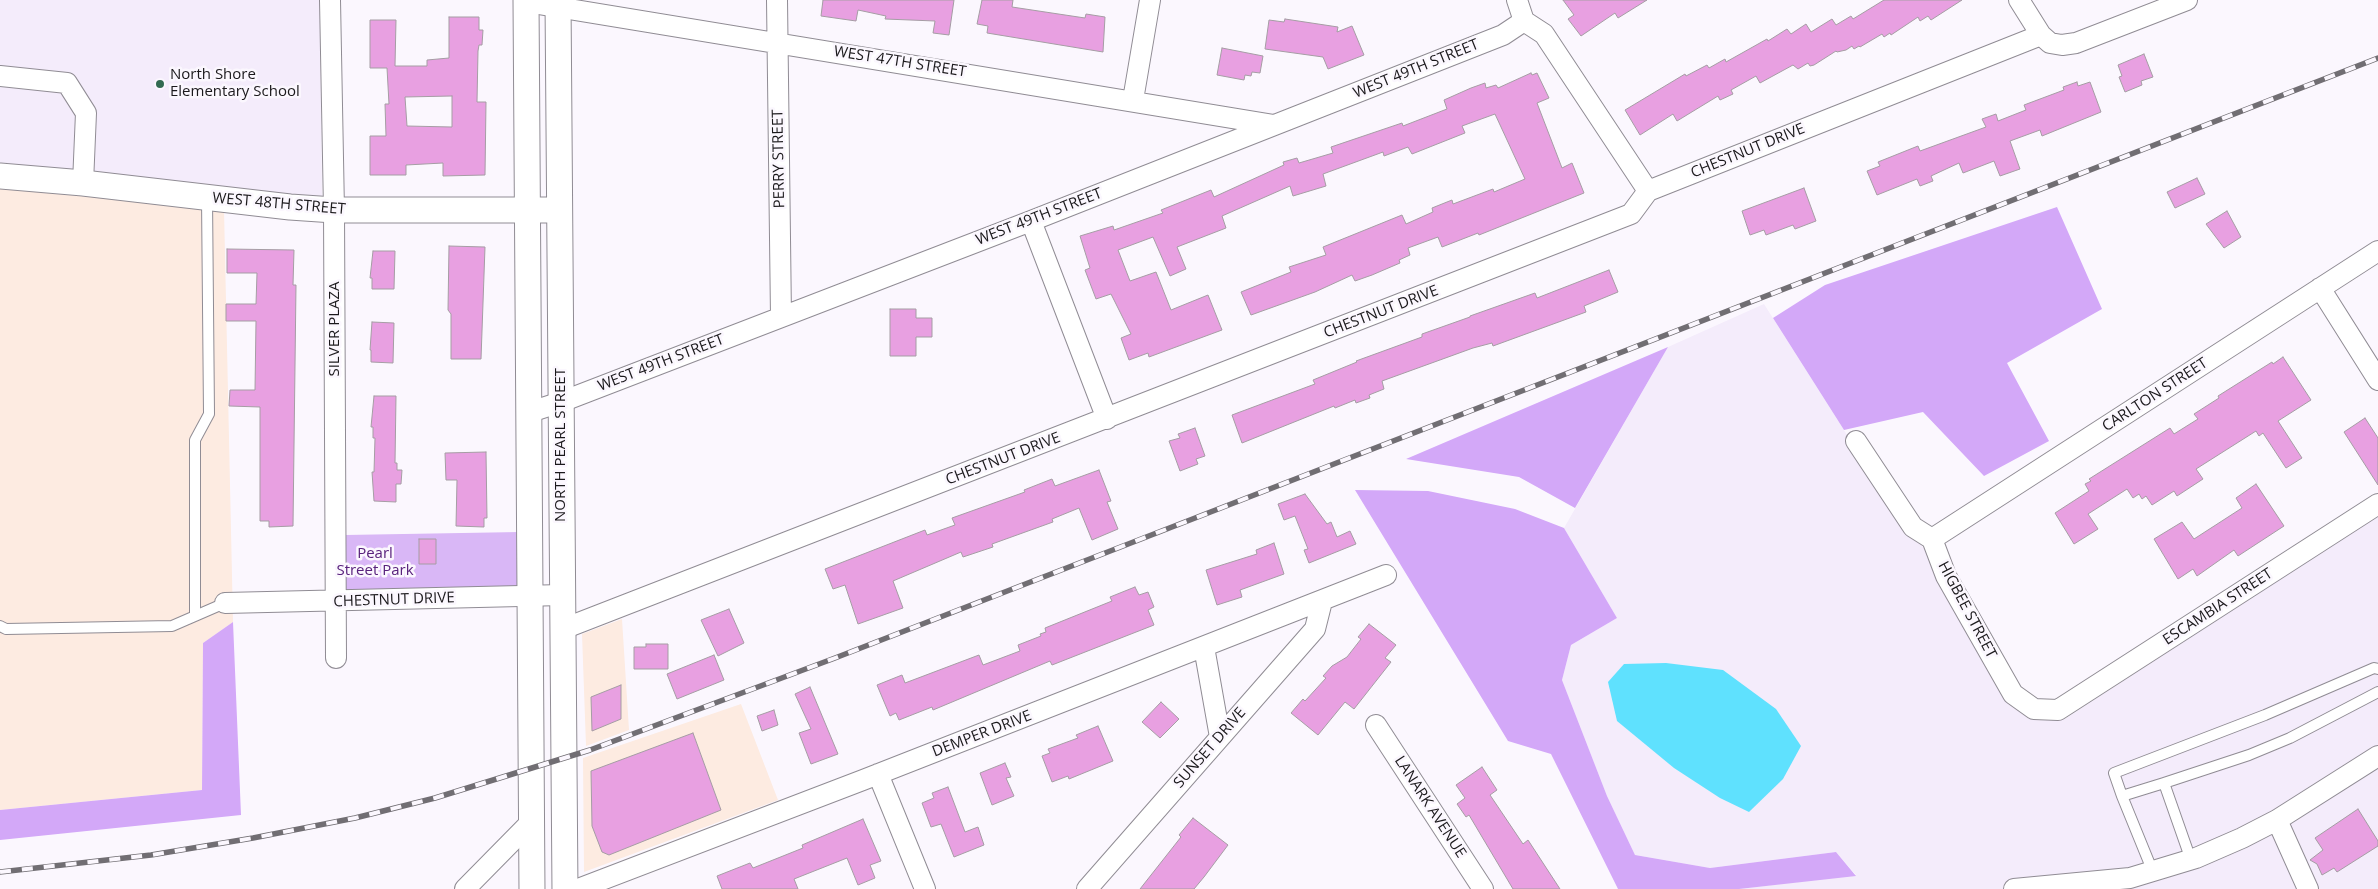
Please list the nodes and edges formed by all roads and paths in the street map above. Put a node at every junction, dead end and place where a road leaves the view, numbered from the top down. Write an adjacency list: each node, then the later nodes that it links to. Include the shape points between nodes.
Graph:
1 (330, 0): 20 (street, SILVER PLAZA)
2 (777, 0): 11 (street, PERRY STREET)
3 (1150, 0): 13 (street)
4 (1518, 0): 9 (street)
5 (2019, 0): 10 (street)
6 (2187, 0): 10 (street, via 2076,43 2050,43)
7 (526, 1): 8 (street, WEST 47TH STREET); 19 (street, NORTH PEARL STREET)
8 (558, 3): 11 (street, WEST 47TH STREET); 21 (street, NORTH PEARL STREET)
9 (1524, 21): 14 (street, WEST 49TH STREET, via 1503,35); 17 (street, via 1544,34)
10 (2041, 35): 17 (street, CHESTNUT DRIVE)
11 (778, 42): 13 (street, WEST 47TH STREET); 25 (street, PERRY STREET)
12 (0, 76): 16 (street, via 67,83 86,113)
13 (1133, 100): 14 (street, WEST 47TH STREET)
14 (1274, 125): 22 (street, WEST 49TH STREET)
15 (0, 176): 16 (street, WEST 48TH STREET)
16 (83, 183): 18 (street, WEST 48TH STREET)
17 (1648, 191): 29 (street, CHESTNUT DRIVE, via 1631,214)
18 (207, 198): 20 (street, WEST 48TH STREET); 39 (lane, via 209,414 195,440)
19 (528, 209): 20 (street, WEST 48TH STREET); 21 (street, WEST 48TH STREET); 28 (street, NORTH PEARL STREET)
20 (334, 210): 37 (street, SILVER PLAZA)
21 (559, 210): 27 (street, NORTH PEARL STREET)
22 (1031, 221): 25 (street, WEST 49TH STREET); 29 (street)
23 (2378, 251): 24 (street, CARLTON STREET)
24 (2320, 288): 26 (street); 32 (street, CARLTON STREET)
25 (781, 317): 27 (street, WEST 49TH STREET)
26 (2378, 380)
27 (561, 402): 28 (street, WEST 49TH STREET); 35 (street, NORTH PEARL STREET)
28 (530, 412): 34 (street, NORTH PEARL STREET)
29 (1107, 419): 41 (street, CHESTNUT DRIVE)
30 (1856, 441): 32 (street, via 1913,527)
31 (2378, 504): 46 (street, ESCAMBIA STREET)
32 (1932, 539): 46 (street, HIGBEE STREET, via 1946,576 2013,694 2034,709)
33 (1386, 575): 36 (street, DEMPER DRIVE)
34 (531, 595): 35 (street, CHESTNUT DRIVE); 37 (street, CHESTNUT DRIVE); 54 (street, NORTH PEARL STREET)
35 (563, 595): 41 (street, NORTH PEARL STREET)
36 (1322, 601): 42 (street, DEMPER DRIVE); 48 (street, SUNSET DRIVE, via 1315,629)
37 (337, 602): 38 (street, CHESTNUT DRIVE); 43 (street, SILVER PLAZA)
38 (225, 603): 39 (lane)
39 (196, 616): 40 (lane, via 172,626 6,630)
40 (0, 626)
41 (563, 629): 60 (street, NORTH PEARL STREET)
42 (1204, 647): 48 (street); 50 (street, DEMPER DRIVE)
43 (336, 658)
44 (2378, 669): 52 (lane, via 2114,773)
45 (2378, 692): 51 (lane, via 2290,738)
46 (2058, 710)
47 (1376, 725): 64 (street, LANARK AVENUE)
48 (1220, 736): 63 (street, SUNSET DRIVE)
49 (2378, 756): 53 (street)
50 (878, 774): 61 (street, DEMPER DRIVE); 62 (street)
51 (2164, 783): 52 (lane); 55 (lane)
52 (2122, 796): 56 (lane)
53 (2277, 820): 55 (street); 66 (street)
54 (532, 821): 58 (street); 59 (street, NORTH PEARL STREET)
55 (2191, 860): 56 (street)
56 (2153, 872): 57 (street)
57 (2127, 884): 65 (street)
58 (465, 889)
59 (532, 889)
60 (565, 889)
61 (578, 889)
62 (926, 889)
63 (1087, 889)
64 (1483, 889)
65 (2014, 889)
66 (2308, 889)

